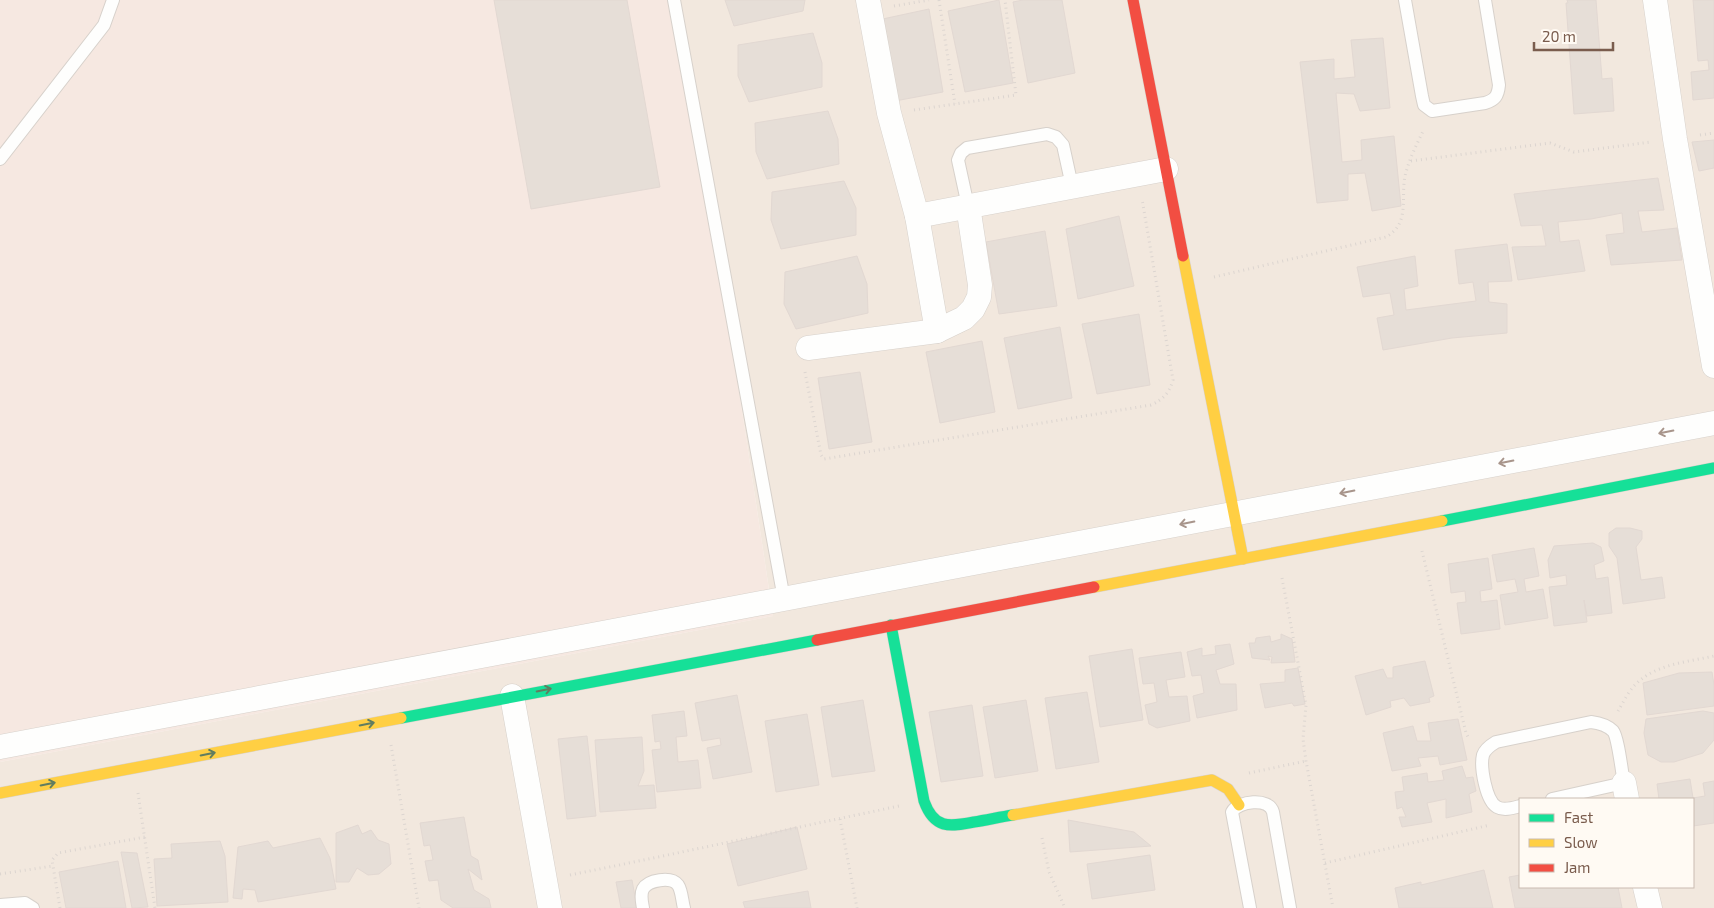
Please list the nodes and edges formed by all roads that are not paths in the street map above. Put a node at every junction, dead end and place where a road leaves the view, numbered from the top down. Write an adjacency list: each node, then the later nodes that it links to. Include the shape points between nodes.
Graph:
1 (113, 0): 8 (lane, via 104,25)
2 (674, 0): 20 (lane)
3 (1405, 0): 4 (lane, via 1424,105 1432,111 1493,101 1498,94)
4 (1485, 0)
5 (1655, 0): 15 (street)
6 (1139, 1): 9 (street)
7 (868, 5): 12 (street, via 889,113)
8 (0, 159)
9 (1166, 169): 10 (street); 18 (street)
10 (1072, 186): 11 (street); 11 (lane, via 1063,145 1056,137 1047,134 967,148 958,160)
11 (968, 206): 12 (street); 13 (street, via 980,285 978,298 964,318)
12 (917, 216): 13 (street)
13 (937, 331): 14 (street)
14 (808, 348)
15 (1714, 366)
16 (1714, 423): 18 (street, one-way to 18)
17 (1714, 468): 19 (street)
18 (1234, 514): 19 (street); 20 (street, one-way to 20)
19 (1243, 559): 21 (street)
20 (784, 599): 23 (street)
21 (891, 625): 22 (street, one-way to 21); 27 (street, via 924,801 928,814 938,823 952,826 1212,780 1224,785)
22 (512, 696): 25 (street, one-way to 22); 32 (street)
23 (0, 747)
24 (1625, 791): 26 (lane); 28 (lane, via 1615,733 1600,723 1591,722 1496,742 1488,747 1483,754 1490,800 1507,809)
25 (0, 793)
26 (1561, 798)
27 (1239, 805): 35 (lane, via 1232,812); 36 (lane, via 1263,802 1272,807)
28 (1519, 806)
29 (1645, 888): 37 (street)
30 (0, 905): 31 (lane, via 25,903)
31 (33, 908)
32 (550, 908)
33 (644, 908): 34 (lane, via 643,888 647,884 668,880 679,886)
34 (684, 908)
35 (1250, 908)
36 (1290, 908)
37 (1650, 908)

